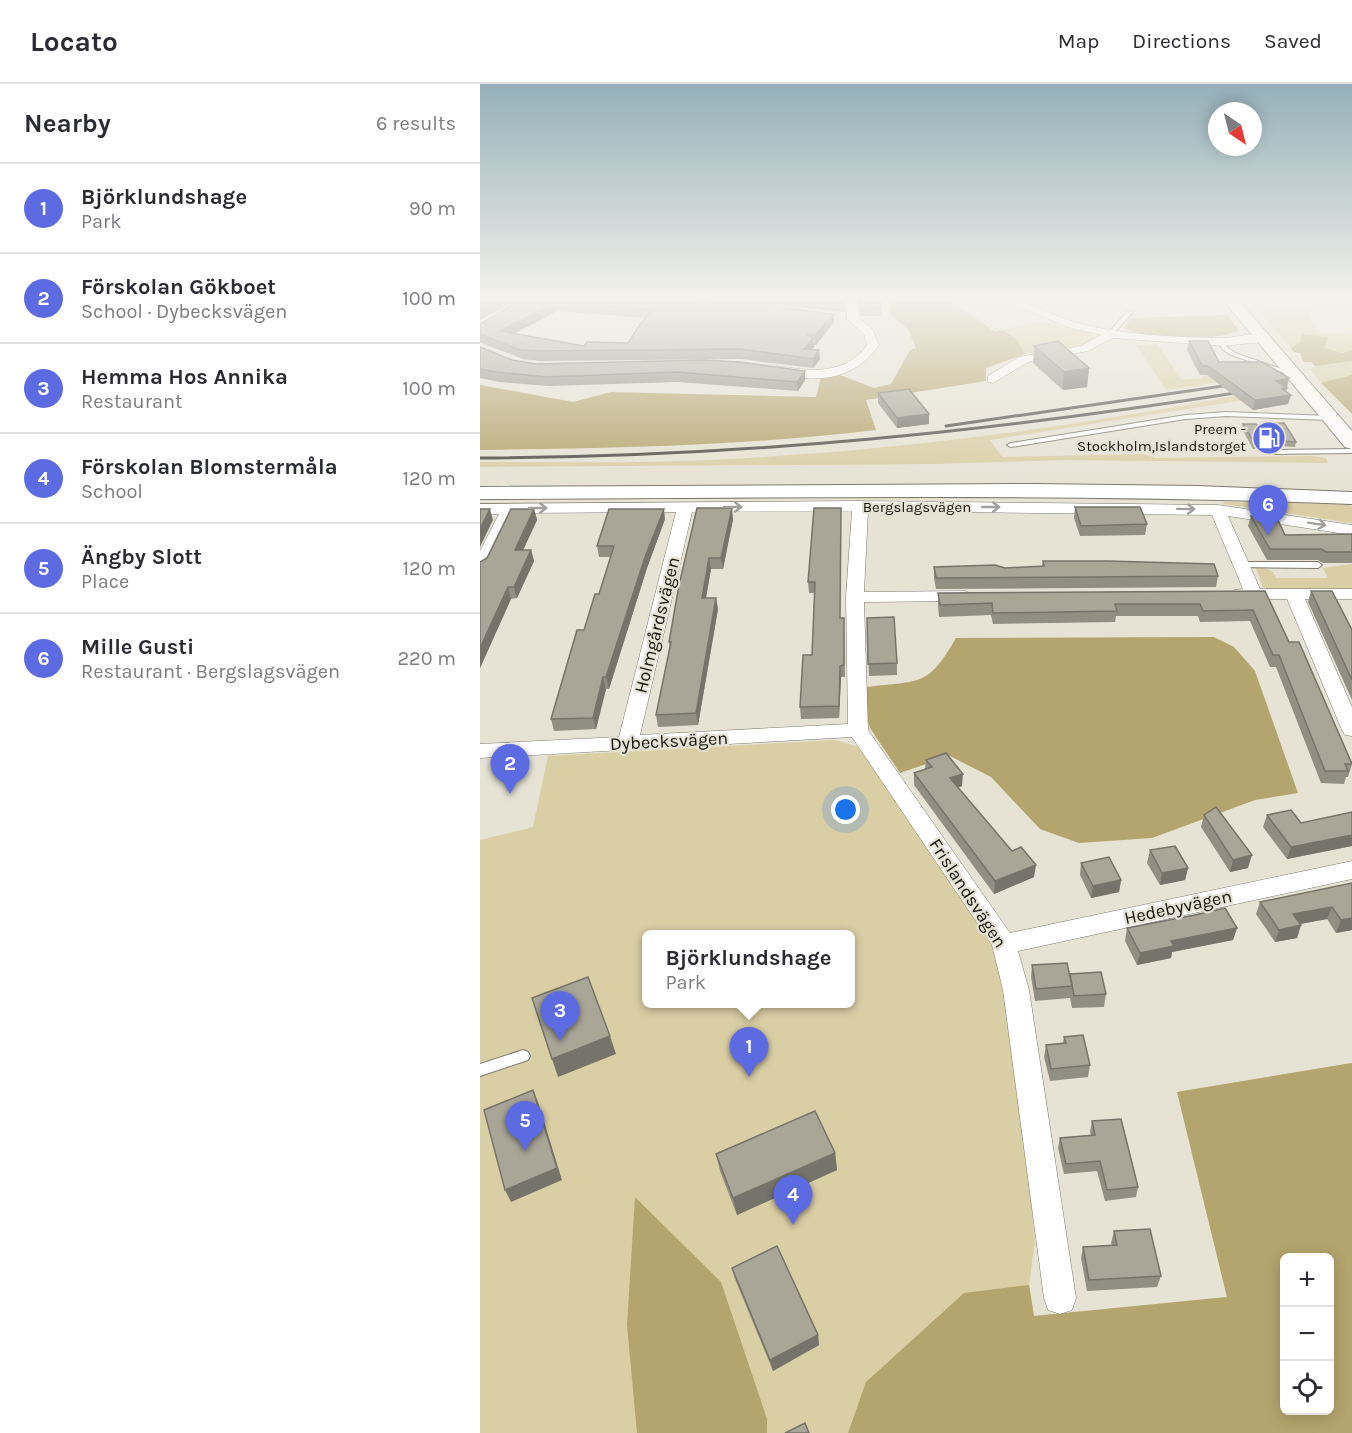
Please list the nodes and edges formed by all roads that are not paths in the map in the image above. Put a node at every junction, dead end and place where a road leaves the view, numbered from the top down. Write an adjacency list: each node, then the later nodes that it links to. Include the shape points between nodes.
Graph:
1 (858, 364): 5 (street, via 836,373 819,374)
2 (1011, 364): 7 (street)
3 (1263, 364): 6 (lane)
4 (1285, 364): 6 (main road)
5 (762, 368)
6 (1293, 374): 8 (main road)
7 (993, 379)
8 (1340, 423): 9 (main road); 10 (lane, via 1186,417)
9 (1352, 443)
10 (1011, 445)
11 (1271, 449): 12 (lane)
12 (1352, 452)
13 (480, 481): 14 (main road, Bergslagsvägen, via 1203,478)
14 (1352, 482)
15 (1111, 491): 16 (main road, Bergslagsvägen); 17 (main road, via 1140,487); 18 (main road, Bergslagsvägen)
16 (480, 493)
17 (1352, 493)
18 (1352, 498)
19 (860, 506): 20 (street, Bergslagsvägen, one-way to 19); 23 (street, Bergslagsvägen, one-way to 23); 33 (street)
20 (685, 507): 22 (street, Bergslagsvägen, one-way to 20); 36 (street, Holmgårdsvägen)
21 (480, 509): 22 (street, Bergslagsvägen)
22 (509, 509): 27 (street)
23 (1218, 510): 24 (street, Bergslagsvägen, one-way to 24); 25 (street)
24 (1352, 530)
25 (1242, 565): 26 (lane); 29 (street)
26 (1318, 565)
27 (480, 568)
28 (1219, 594): 29 (street)
29 (1254, 594): 30 (street)
30 (1294, 594): 31 (street); 35 (street)
31 (1352, 594)
32 (984, 596): 33 (street)
33 (855, 597): 34 (street)
34 (858, 730): 36 (street, Dybecksvägen); 39 (street, Frislandsvägen)
35 (1352, 730)
36 (628, 743): 37 (street, Dybecksvägen)
37 (480, 751)
38 (1352, 870): 39 (street, Hedebyvägen)
39 (1004, 944): 42 (street, Frislandsvägen, via 1016,990)
40 (523, 1056): 41 (lane)
41 (480, 1070)
42 (1060, 1298)

